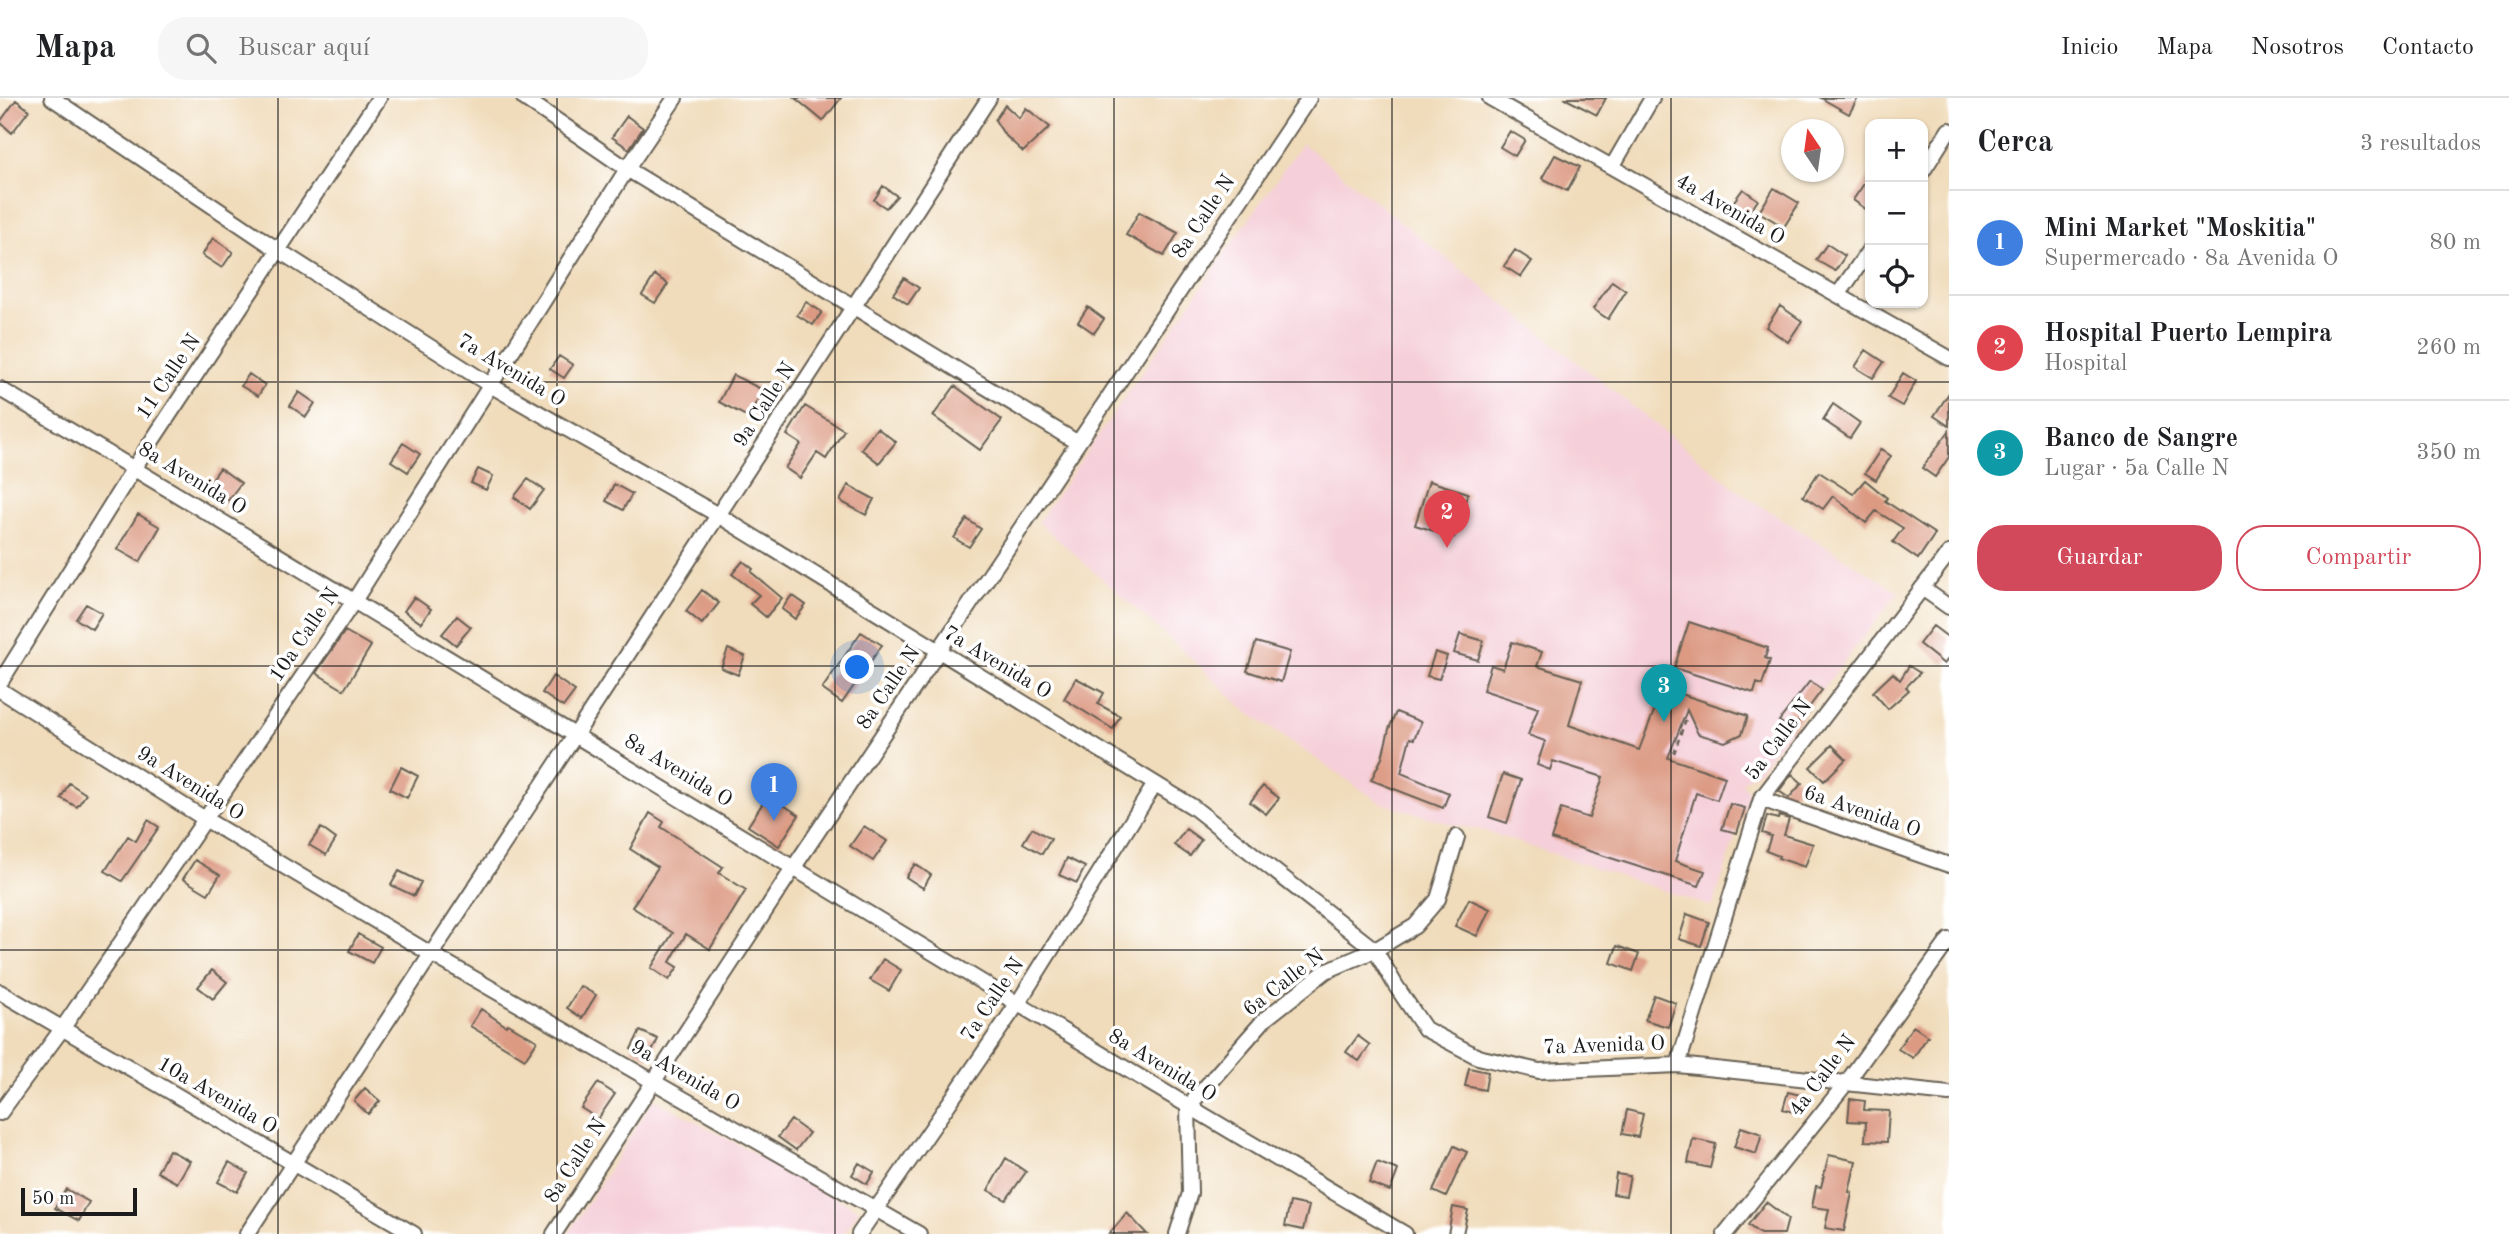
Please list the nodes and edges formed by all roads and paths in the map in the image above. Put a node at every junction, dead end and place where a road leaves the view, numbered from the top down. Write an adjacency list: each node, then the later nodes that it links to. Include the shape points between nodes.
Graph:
1 (52, 98): 13 (street, 7a Avenida O)
2 (379, 98): 13 (street, 11 Calle N)
3 (524, 98): 12 (street)
4 (675, 98): 12 (street, 10a Calle N)
5 (989, 98): 16 (street, 9a Calle N)
6 (1309, 98): 20 (street, 8a Calle N)
7 (1490, 98): 11 (street, 4a Avenida O)
8 (1652, 98): 11 (street)
9 (1949, 130): 10 (street)
10 (1928, 163)
11 (1612, 167): 15 (street, 4a Avenida O)
12 (627, 169): 16 (street); 18 (street, 10a Calle N)
13 (278, 250): 18 (street, 7a Avenida O); 21 (street, 11 Calle N)
14 (1865, 257): 15 (street)
15 (1838, 295): 17 (street, 4a Avenida O)
16 (854, 306): 20 (street); 22 (street, 9a Calle N)
17 (1949, 358)
18 (490, 385): 22 (street, 7a Avenida O); 25 (street, 10a Calle N)
19 (0, 389): 21 (street, 8a Avenida O)
20 (1078, 443): 27 (street, 8a Calle N)
21 (134, 468): 25 (street, 8a Avenida O); 28 (street, 11 Calle N)
22 (718, 516): 27 (street, 7a Avenida O); 31 (street, 9a Calle N)
23 (1949, 553): 24 (street, 5a Calle N)
24 (1922, 588): 26 (street); 34 (street, 5a Calle N)
25 (354, 601): 31 (street, 8a Avenida O); 35 (street, 10a Calle N)
26 (1949, 607)
27 (938, 652): 33 (street, 7a Avenida O); 38 (street, 8a Calle N)
28 (0, 683)
29 (0, 690): 35 (street, 9a Avenida O)
30 (1687, 716): 32 (path)
31 (576, 734): 38 (street, 8a Avenida O); 41 (street)
32 (1674, 753)
33 (1155, 784): 40 (street, 7a Avenida O, via 1193,807); 43 (street, 7a Calle N)
34 (1761, 799): 37 (street, 6a Avenida O); 45 (street, 5a Calle N)
35 (205, 819): 41 (street, 9a Avenida O); 44 (street, 10a Calle N)
36 (1457, 837): 40 (street, 6a Calle N, via 1438,899 1415,926)
37 (1949, 865)
38 (794, 867): 43 (street, 8a Avenida O); 47 (street, 8a Calle N)
39 (1949, 940): 46 (street, 4a Calle N)
40 (1376, 950): 45 (street, 7a Avenida O, via 1425,1030 1478,1058 1539,1071); 49 (street, 6a Calle N, via 1326,971 1265,1019)
41 (431, 954): 47 (street, 9a Avenida O); 51 (street)
42 (0, 992): 44 (street, 10a Avenida O)
43 (1018, 1003): 49 (street, 8a Avenida O); 52 (street, 7a Calle N)
44 (62, 1029): 50 (street, 10a Calle N); 51 (street, 10a Avenida O)
45 (1678, 1065): 46 (street, 7a Avenida O)
46 (1847, 1082): 48 (street, 7a Avenida O); 60 (street, 4a Calle N)
47 (653, 1083): 52 (street, 9a Avenida O); 55 (street, 8a Calle N)
48 (1949, 1094)
49 (1188, 1107): 58 (street, via 1190,1192); 59 (street, 8a Avenida O)
50 (0, 1113)
51 (292, 1164): 53 (street); 54 (street, 10a Avenida O)
52 (876, 1208): 56 (street, 7a Calle N); 57 (street, 9a Avenida O)
53 (247, 1234)
54 (414, 1234)
55 (554, 1234)
56 (859, 1234)
57 (919, 1234)
58 (1177, 1234)
59 (1405, 1234)
60 (1726, 1234)

